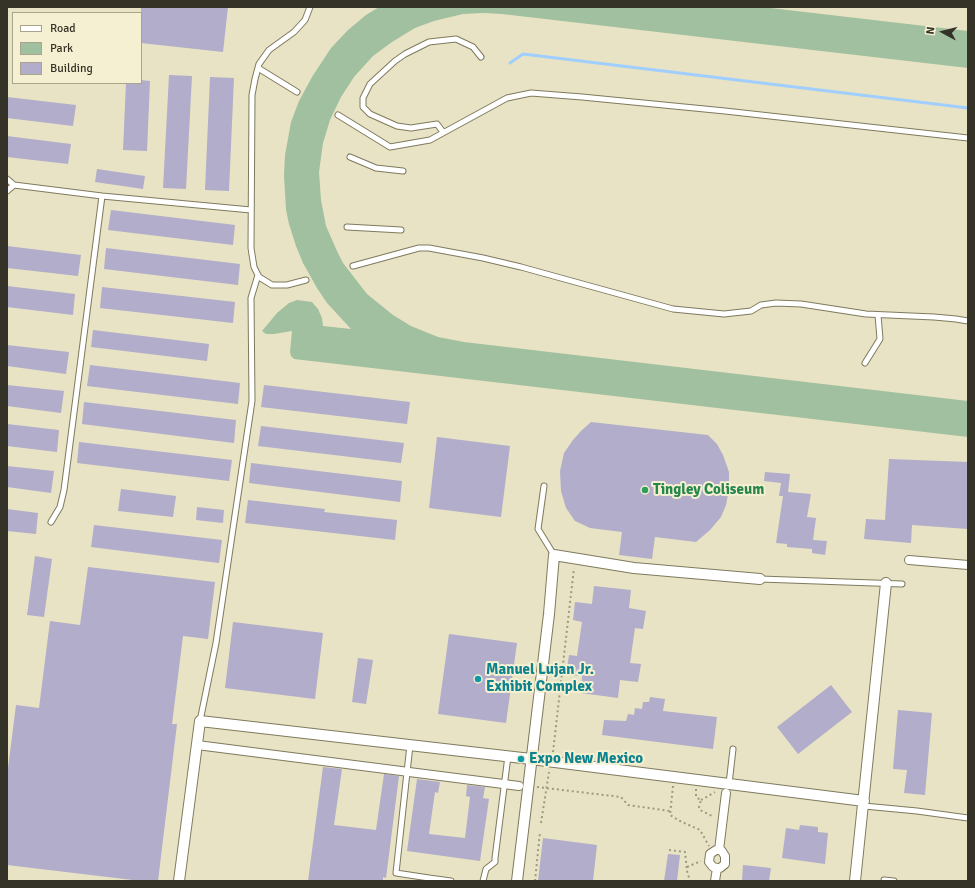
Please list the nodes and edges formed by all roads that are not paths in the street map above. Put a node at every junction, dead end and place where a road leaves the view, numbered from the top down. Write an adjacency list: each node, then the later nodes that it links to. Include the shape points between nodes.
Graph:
1 (310, 7): 3 (lane, via 305,20 294,32 269,50)
2 (481, 57): 6 (lane, via 473,47 456,39 429,42 395,61 370,84 362,98 363,107 370,114 397,126 412,128 437,124)
3 (258, 68): 4 (lane); 14 (lane, via 252,95)
4 (297, 92)
5 (338, 116): 6 (lane, via 390,147 430,140)
6 (443, 132): 7 (lane, via 506,98 531,93)
7 (968, 138)
8 (350, 157): 9 (lane, via 376,168)
9 (403, 171)
10 (7, 179): 11 (lane)
11 (14, 185): 12 (lane); 13 (lane)
12 (7, 191)
13 (102, 196): 14 (lane); 24 (lane, via 64,490 60,507)
14 (251, 210): 18 (lane, via 251,248)
15 (347, 227): 16 (lane)
16 (401, 230)
17 (353, 266): 20 (lane, via 419,248 429,248 521,267 672,309 724,314 751,311 761,305 776,303 802,304)
18 (258, 275): 19 (lane, via 272,285 287,285); 31 (lane, via 250,298 252,401 216,643)
19 (306, 280)
20 (878, 315): 21 (lane, via 934,316); 22 (lane, via 880,339)
21 (968, 321)
22 (865, 363)
23 (544, 486): 25 (lane, via 538,529)
24 (51, 522)
25 (554, 555): 28 (street, via 634,568); 36 (street)
26 (909, 560): 27 (street)
27 (968, 565)
28 (760, 579): 29 (lane)
29 (886, 583): 30 (lane); 41 (street)
30 (902, 584)
31 (200, 721): 32 (street); 33 (street)
32 (197, 745): 37 (street); 47 (street)
33 (410, 745): 35 (street); 37 (lane)
34 (733, 749): 40 (lane)
35 (508, 756): 36 (street); 38 (lane)
36 (531, 759): 40 (street, via 716,782); 50 (street)
37 (407, 771): 38 (street); 45 (lane, via 396,873)
38 (505, 784): 39 (street); 49 (lane, via 495,862 486,869)
39 (519, 786)
40 (727, 789): 41 (street); 43 (street)
41 (864, 803): 42 (lane); 52 (street)
42 (968, 818)
43 (716, 851): 44 (street, via 710,854 710,862); 44 (street, via 722,850 726,856 725,864)
44 (717, 868): 51 (street)
45 (428, 880): 48 (lane)
46 (884, 880): 53 (lane)
47 (179, 881)
48 (451, 881)
49 (483, 881)
50 (517, 881)
51 (715, 881)
52 (855, 881)
53 (894, 881)

